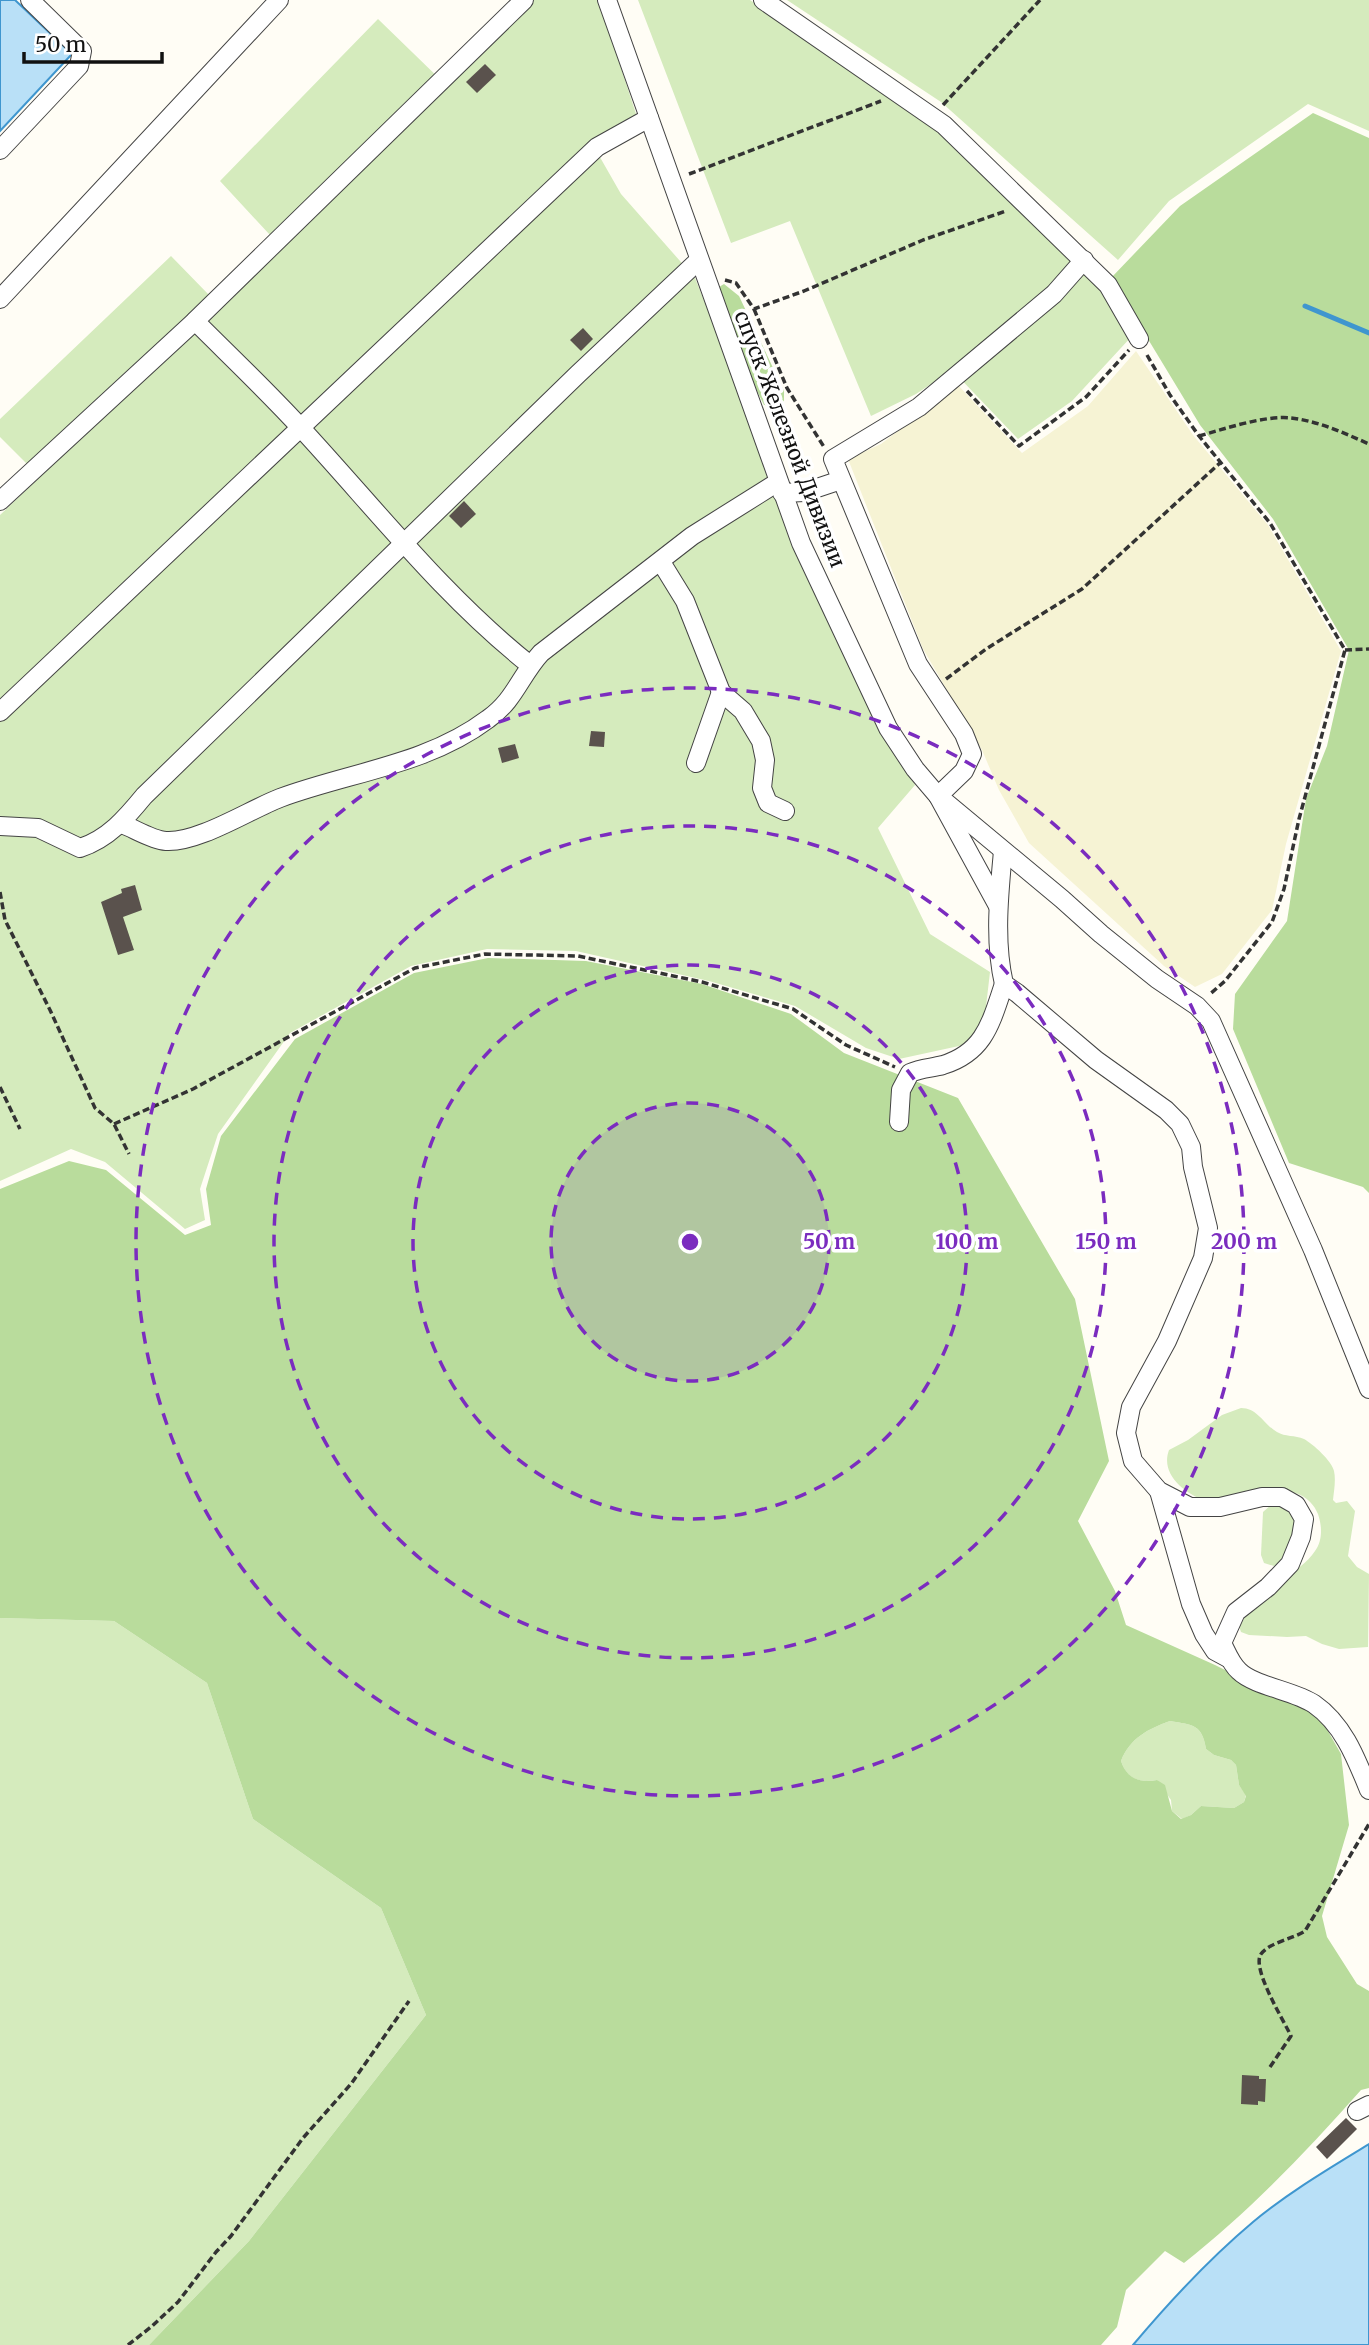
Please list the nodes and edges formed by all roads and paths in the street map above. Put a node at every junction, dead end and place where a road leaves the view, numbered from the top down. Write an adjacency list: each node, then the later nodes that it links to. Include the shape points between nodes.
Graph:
1 (30, 0): 10 (street, via 82,51 79,66)
2 (279, 0): 16 (street)
3 (524, 0): 18 (street)
4 (607, 0): 9 (street, спуск Железной Дивизии)
5 (763, 0): 7 (street)
6 (1040, 0): 8 (path)
7 (899, 93): 8 (street); 11 (path)
8 (933, 117): 12 (street)
9 (649, 118): 11 (street, спуск Железной Дивизии); 21 (street, via 597,147)
10 (0, 150)
11 (670, 181): 13 (street, спуск Железной Дивизии)
12 (1024, 202): 14 (street); 17 (path)
13 (699, 260): 15 (street, спуск Железной Дивизии); 29 (street)
14 (1084, 260): 19 (street, via 1108,285); 20 (street, via 1054,294)
15 (709, 287): 17 (path, via 726,279 736,283); 27 (street, спуск Железной Дивизии)
16 (0, 299)
17 (754, 309): 24 (path, via 787,388)
18 (195, 321): 21 (street); 28 (street)
19 (1139, 339): 20 (path, via 1086,397 1019,446); 22 (path)
20 (955, 378): 24 (street, via 919,407)
21 (300, 427): 29 (street); 36 (street)
22 (1199, 436): 23 (path, via 1289,418 1331,427); 25 (path)
23 (1369, 444)
24 (833, 459): 26 (street)
25 (1221, 462): 32 (path, via 1270,523); 34 (path, via 1082,589 986,649)
26 (841, 480): 27 (street, via 806,492); 34 (street, via 918,664)
27 (780, 487): 30 (street, via 692,536); 38 (street, спуск Железной Дивизии, via 801,543 888,728)
28 (0, 501)
29 (403, 544): 33 (street, via 498,640); 40 (street, via 144,796)
30 (661, 562): 33 (street); 35 (street, via 685,601)
31 (1369, 649): 32 (path)
32 (1345, 650): 46 (path, via 1272,922 1225,981)
33 (530, 665): 40 (street, via 512,698 488,719 404,762 282,798 195,838 165,841)
34 (934, 688): 38 (street, via 972,754 964,771)
35 (722, 692): 37 (street); 39 (street, via 743,711 761,741 765,760 762,788 768,803)
36 (0, 712)
37 (696, 763)
38 (938, 796): 42 (street, спуск Железной Дивизии); 44 (street)
39 (785, 811)
40 (122, 824): 41 (street, via 80,848 38,828)
41 (0, 826)
42 (1003, 851): 44 (street); 46 (street, спуск Железной Дивизии, via 1157,979)
43 (0, 892): 50 (path, via 5,920 94,1108)
44 (999, 907): 45 (street, via 999,962)
45 (1004, 984): 47 (street, via 989,1027 975,1049 962,1058); 54 (street, via 1096,1060 1166,1110 1180,1124 1191,1147 1208,1228 1203,1258 1167,1341 1131,1407 1126,1433 1133,1461)
46 (1197, 1006): 53 (street, спуск Железной Дивизии, via 1212,1021 1237,1075)
47 (910, 1073): 49 (street, via 901,1090); 50 (path, via 846,1045 793,1009 702,982 578,956 485,954 415,968 193,1089)
48 (0, 1087): 51 (path)
49 (899, 1122)
50 (114, 1125): 52 (path)
51 (20, 1129)
52 (129, 1154)
53 (1369, 1389)
54 (1159, 1491): 55 (street, via 1203,1634 1215,1651); 55 (street, via 1190,1507 1205,1509 1282,1497 1296,1505 1304,1519 1290,1564 1236,1612 1223,1643)
55 (1229, 1659): 56 (street, via 1240,1673 1312,1703 1329,1717 1352,1747)
56 (1369, 1790)
57 (1369, 1824): 59 (path, via 1306,1931 1261,1953 1260,1974 1291,2036)
58 (409, 2001): 60 (path, via 351,2084 303,2138 178,2302)
59 (1270, 2067)
60 (128, 2345)

